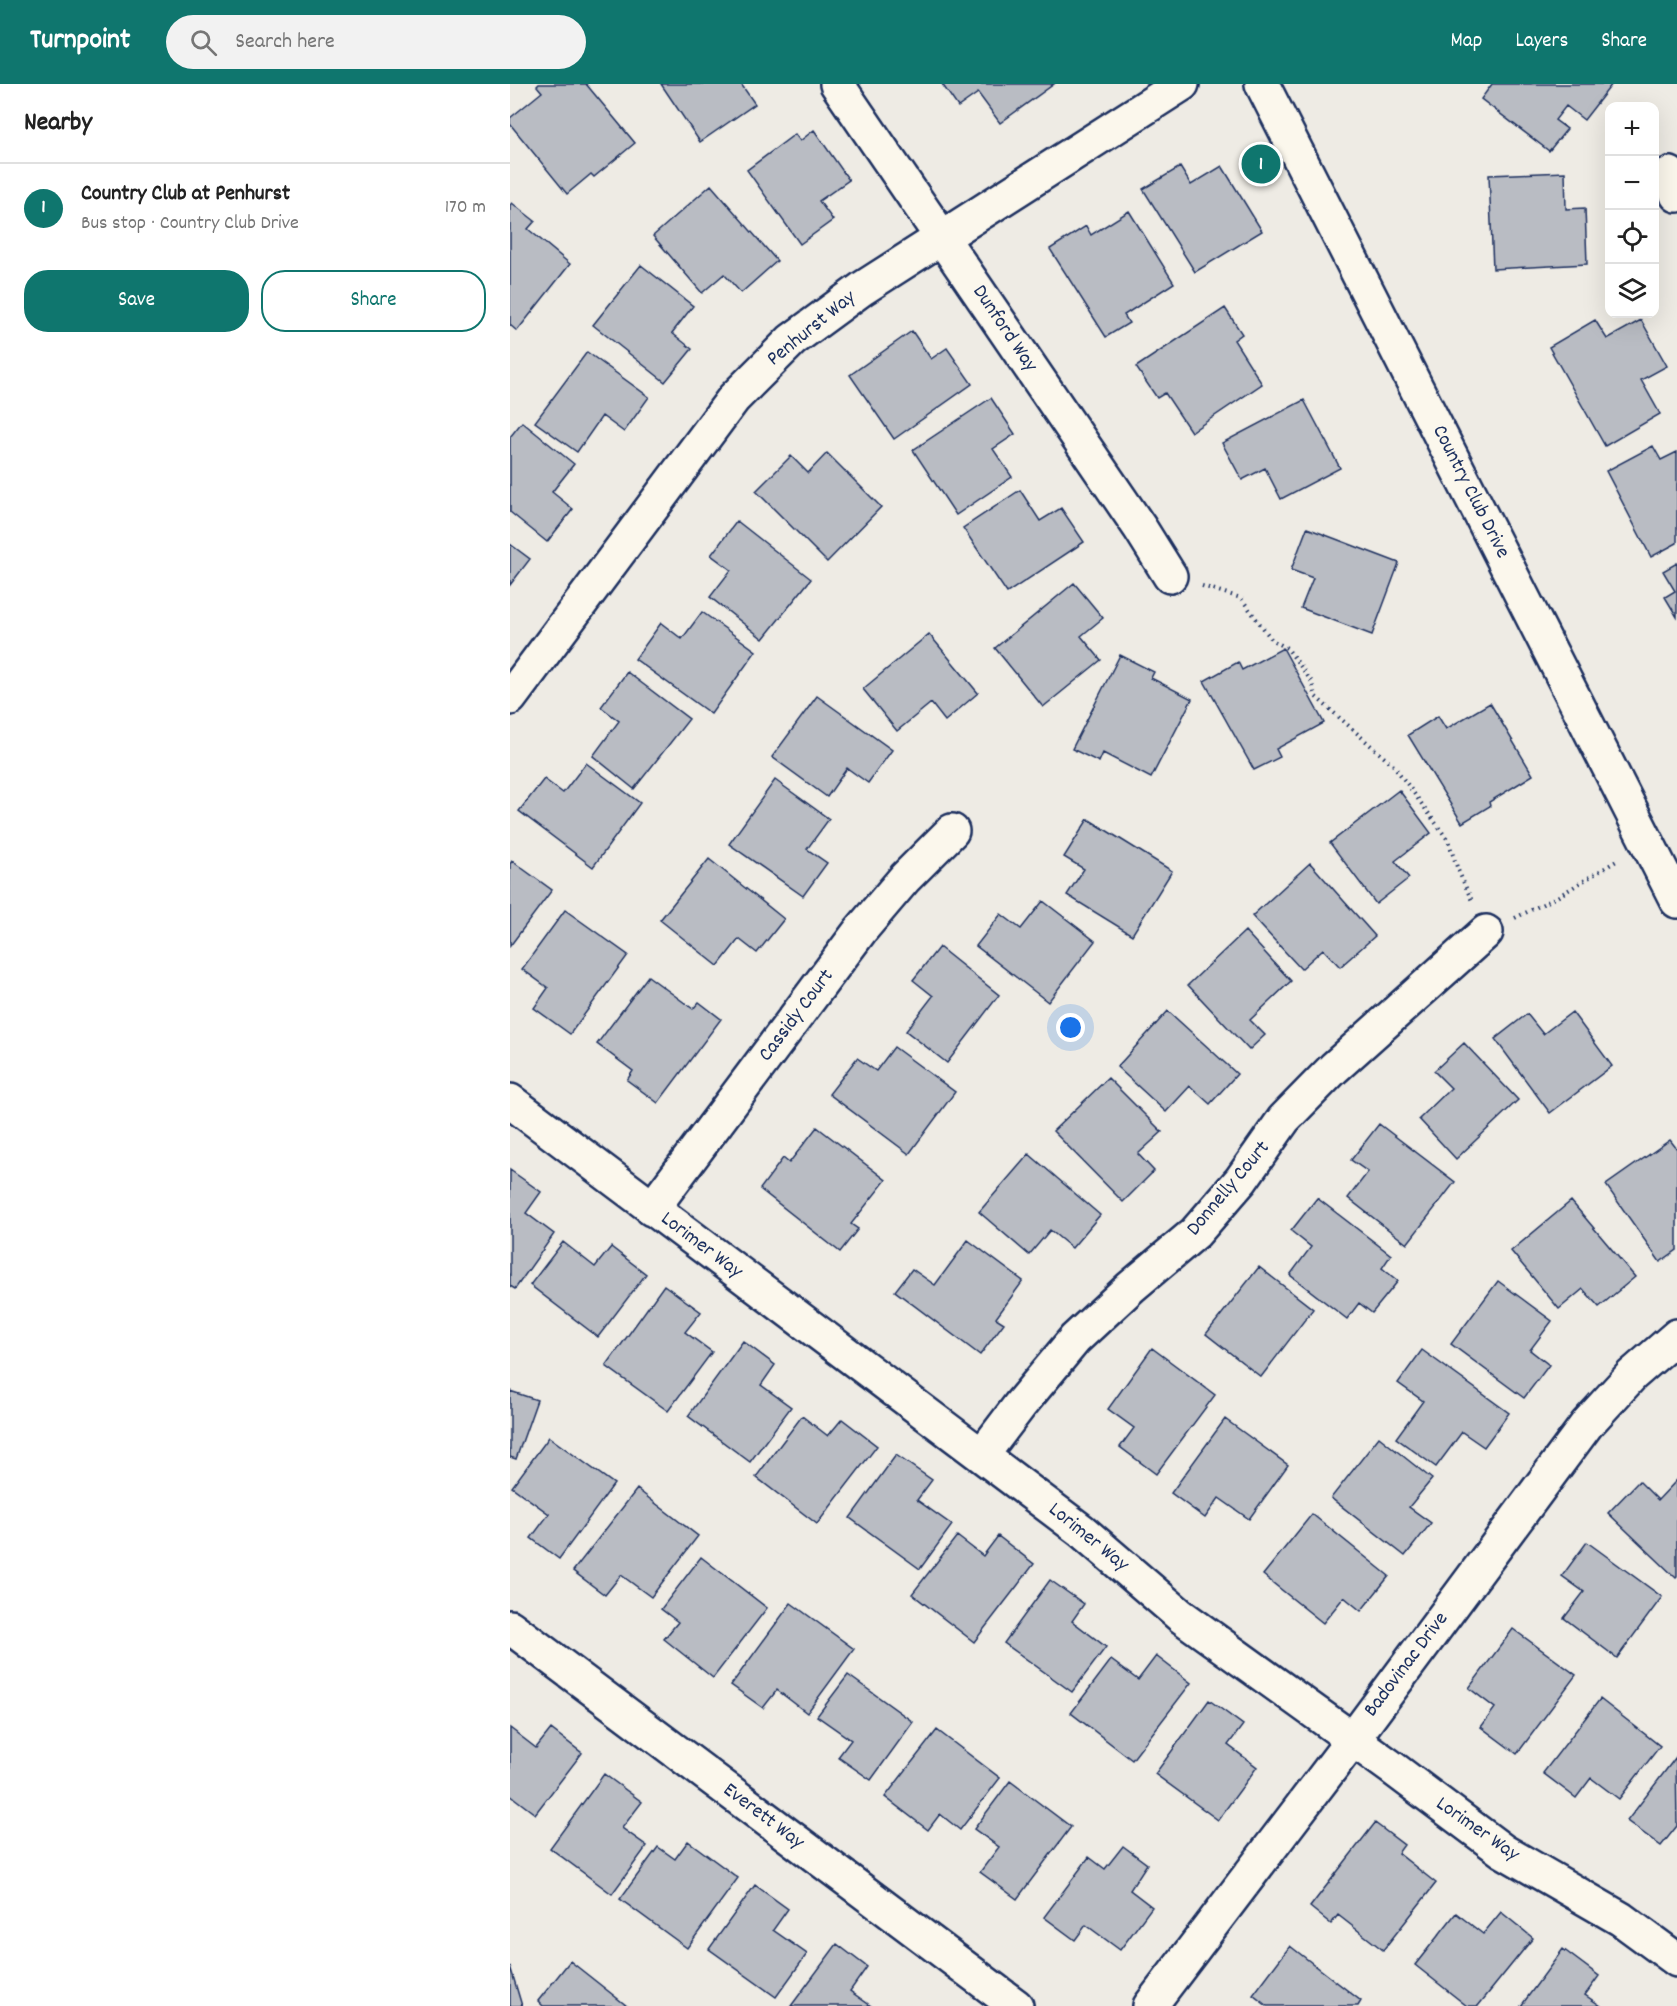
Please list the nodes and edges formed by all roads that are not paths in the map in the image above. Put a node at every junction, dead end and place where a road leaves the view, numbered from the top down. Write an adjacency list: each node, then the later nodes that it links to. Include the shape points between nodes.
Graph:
1 (837, 84): 4 (street, Dunford Way)
2 (1182, 84): 4 (street, Penhurst Way)
3 (1262, 84): 8 (street, Country Club Drive)
4 (941, 238): 5 (street, Dunford Way); 6 (street, Penhurst Way, via 792,340 734,398)
5 (1170, 576)
6 (510, 699)
7 (952, 831): 11 (street, Cassidy Court, via 860,931)
8 (1677, 901)
9 (1486, 932): 13 (street, Donnelly Court, via 1334,1068 1284,1119 1241,1180 1195,1233 1075,1339)
10 (510, 1101): 11 (street, Lorimer Way)
11 (652, 1209): 13 (street, Lorimer Way)
12 (1677, 1336): 15 (street, Badovinac Drive, via 1632,1375 1587,1424)
13 (982, 1455): 15 (street, Lorimer Way, via 1082,1532 1181,1616)
14 (510, 1627): 17 (street, Everett Way)
15 (1353, 1739): 16 (street, Lorimer Way, via 1503,1851 1621,1919); 18 (street, Badovinac Drive)
16 (1677, 1960)
17 (1016, 2006)
18 (1150, 2006)

